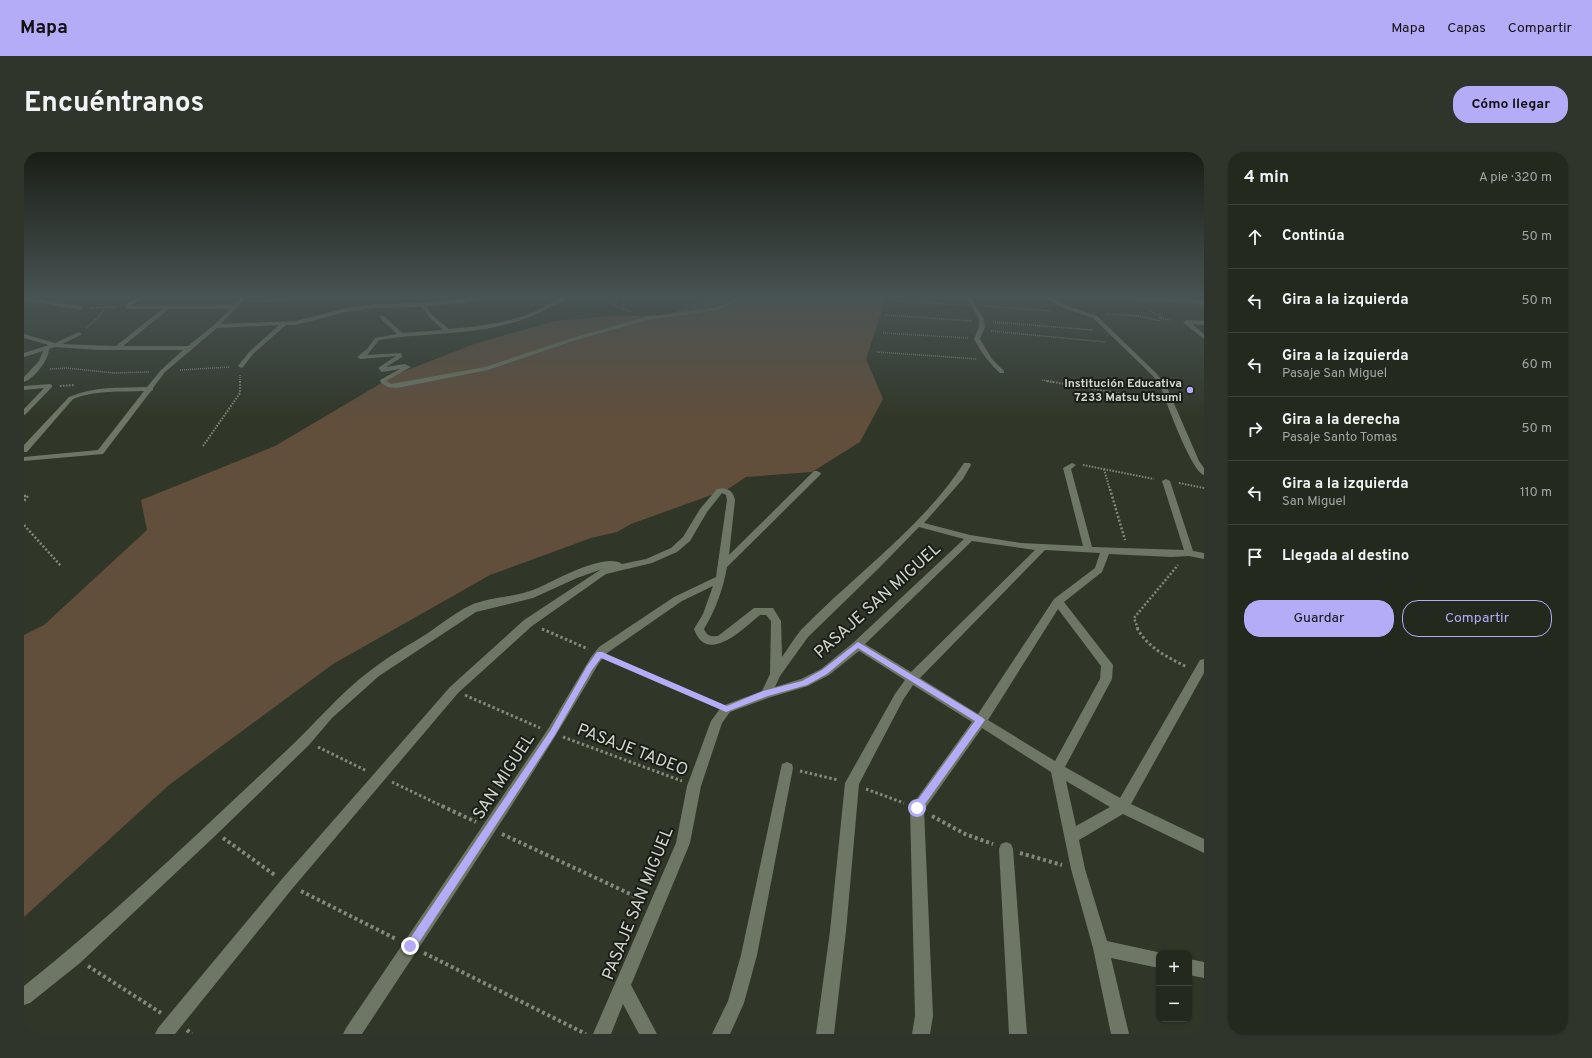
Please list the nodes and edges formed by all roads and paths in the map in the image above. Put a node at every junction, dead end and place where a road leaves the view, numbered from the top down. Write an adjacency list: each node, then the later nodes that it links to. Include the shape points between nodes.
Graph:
1 (31, 338): 13 (street)
2 (70, 338): 13 (street)
3 (129, 338): 15 (street)
4 (201, 338): 16 (street)
5 (268, 338): 20 (street)
6 (384, 338): 7 (street, via 377,339 360,357 399,354 400,356 380,370 408,367 383,380 385,384 397,386 486,369)
7 (576, 338)
8 (964, 338): 11 (path)
9 (1060, 338): 12 (path)
10 (1116, 338): 12 (street)
11 (977, 339): 19 (street)
12 (1122, 344): 28 (street, via 1154,374)
13 (55, 345): 14 (street); 15 (street)
14 (46, 348): 18 (street); 21 (street)
15 (117, 348): 16 (street)
16 (189, 348): 22 (street)
17 (877, 352): 19 (path)
18 (24, 355)
19 (990, 360): 23 (street)
20 (241, 366): 22 (path); 30 (path, via 240,393)
21 (34, 371): 22 (path, via 67,368 114,373); 24 (street)
22 (163, 371): 27 (street)
23 (1002, 372)
24 (24, 380)
25 (1042, 380): 28 (path)
26 (24, 388): 29 (street, via 50,386)
27 (151, 389): 31 (street, via 89,391 79,394 71,398); 32 (street, via 100,452)
28 (1171, 402): 37 (street, via 1195,461)
29 (24, 413)
30 (203, 446)
31 (24, 450)
32 (24, 459)
33 (967, 465): 42 (street, via 960,477)
34 (1072, 465): 35 (path); 46 (street, via 1067,468)
35 (1104, 470): 38 (path); 48 (path)
36 (817, 473): 53 (street)
37 (1204, 473)
38 (1166, 481): 39 (path); 49 (street)
39 (1204, 488)
40 (24, 496): 41 (path, via 28,496)
41 (24, 501)
42 (918, 524): 44 (street); 59 (street, via 804,634)
43 (24, 525): 51 (path)
44 (970, 538): 45 (street); 56 (street, PASAJE SAN MIGUEL)
45 (1043, 548): 46 (street); 60 (street)
46 (1088, 549): 47 (street)
47 (1106, 550): 48 (street); 54 (street, via 1099,570)
48 (1128, 552): 49 (street)
49 (1189, 553): 50 (street); 58 (path, via 1134,618 1144,642 1166,657)
50 (1204, 556)
51 (62, 566)
52 (630, 567): 53 (street, via 674,550 687,539 715,496 720,491 726,491 730,494 731,500); 55 (street, via 603,572); 70 (street, via 603,565 559,580 528,596 472,608 375,673 328,715 305,741)
53 (721, 572): 57 (street, SAN MIGUEL); 59 (street, via 709,616 699,630 701,636 714,641 721,640 758,611 769,611 776,621)
54 (1058, 601): 64 (street); 67 (street, via 1107,665 1106,679)
55 (528, 623): 57 (path); 61 (street)
56 (858, 645): 60 (street); 62 (street, PASAJE SAN MIGUEL, via 825,672 804,683)
57 (600, 654): 63 (path); 65 (street, SAN MIGUEL, via 589,668)
58 (1201, 668): 69 (street)
59 (776, 674): 62 (street)
60 (912, 678): 64 (street); 91 (street, via 852,783)
61 (454, 690): 65 (path, PASAJE TADEO); 74 (street)
62 (766, 694): 63 (street, PASAJE SAN MIGUEL)
63 (726, 709): 68 (street, PASAJE SAN MIGUEL, via 717,721)
64 (981, 720): 67 (street); 92 (street, via 917,808 924,1016)
65 (552, 733): 68 (path, PASAJE TADEO); 75 (street, SAN MIGUEL)
66 (786, 768): 90 (street, via 749,955 736,1003)
67 (1057, 769): 69 (street); 71 (street)
68 (694, 786): 81 (street, PASAJE SAN MIGUEL, via 683,843)
69 (1122, 807): 71 (street); 72 (street)
70 (211, 830): 74 (path); 77 (street)
71 (1071, 837): 76 (street)
72 (1204, 846)
73 (1006, 849): 93 (street)
74 (287, 884): 75 (path); 83 (street)
75 (410, 946): 86 (street, SAN MIGUEL); 87 (path)
76 (1102, 948): 78 (street); 94 (street)
77 (74, 957): 82 (street); 83 (path)
78 (1156, 959)
79 (1192, 968): 80 (street)
80 (1204, 970)
81 (622, 985): 88 (street, PASAJE SAN MIGUEL); 89 (street)
82 (24, 997)
83 (175, 1022): 84 (street); 85 (path)
84 (164, 1034)
85 (192, 1034)
86 (352, 1034)
87 (586, 1034)
88 (602, 1034)
89 (648, 1034)
90 (721, 1034)
91 (825, 1034)
92 (921, 1034)
93 (1018, 1034)
94 (1120, 1034)

